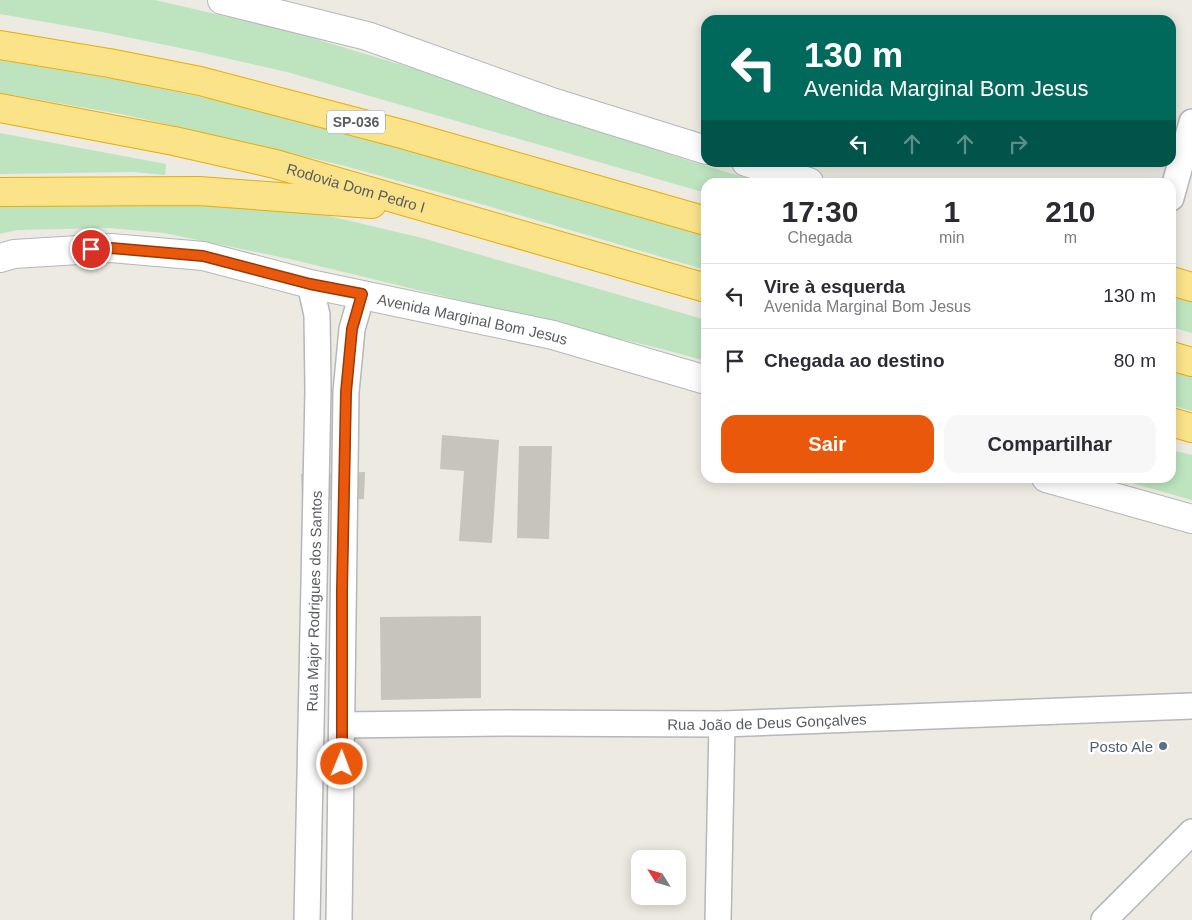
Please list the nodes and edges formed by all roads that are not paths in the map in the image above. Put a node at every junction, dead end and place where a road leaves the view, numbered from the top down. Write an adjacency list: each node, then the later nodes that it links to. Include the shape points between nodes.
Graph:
1 (222, 0): 5 (street, via 367,36 549,101)
2 (0, 45): 12 (highway, SP-036, via 200,81 402,134)
3 (0, 108): 11 (highway, Rodovia Dom Pedro I, via 275,164)
4 (1192, 122): 7 (street)
5 (701, 148)
6 (762, 167): 8 (street)
7 (1186, 170): 9 (street)
8 (797, 178)
9 (1176, 189)
10 (0, 192): 11 (highway, via 199,191)
11 (429, 208): 16 (highway, Rodovia Dom Pedro I)
12 (701, 220)
13 (0, 258): 15 (street, Avenida Marginal Bom Jesus, via 14,254 111,248 203,256)
14 (1176, 282): 17 (highway)
15 (310, 284): 18 (street, Avenida Marginal Bom Jesus); 22 (street, Rua Major Rodrigues dos Santos, via 316,315)
16 (701, 287)
17 (1192, 287)
18 (362, 294): 21 (street, Avenida Marginal Bom Jesus, via 553,335); 23 (street, Rua Major Rodrigues dos Santos, via 352,329)
19 (1176, 357): 20 (highway)
20 (1192, 362)
21 (701, 379)
22 (318, 391): 23 (street); 28 (street, Rua Major Rodrigues dos Santos)
23 (346, 392): 29 (street, Rua Major Rodrigues dos Santos)
24 (1176, 423): 25 (highway)
25 (1192, 428)
26 (1064, 483): 27 (street)
27 (1192, 519)
28 (314, 588): 29 (street); 34 (street, Rua Major Rodrigues dos Santos)
29 (342, 590): 32 (street, Rua Major Rodrigues dos Santos)
30 (1192, 706): 31 (street, Rua João de Deus Gonçalves)
31 (722, 724): 32 (street, Rua João de Deus Gonçalves, via 503,722); 36 (street)
32 (342, 725): 35 (street, Rua Major Rodrigues dos Santos)
33 (1192, 832): 37 (street)
34 (307, 920)
35 (338, 920)
36 (718, 920)
37 (1104, 920)

